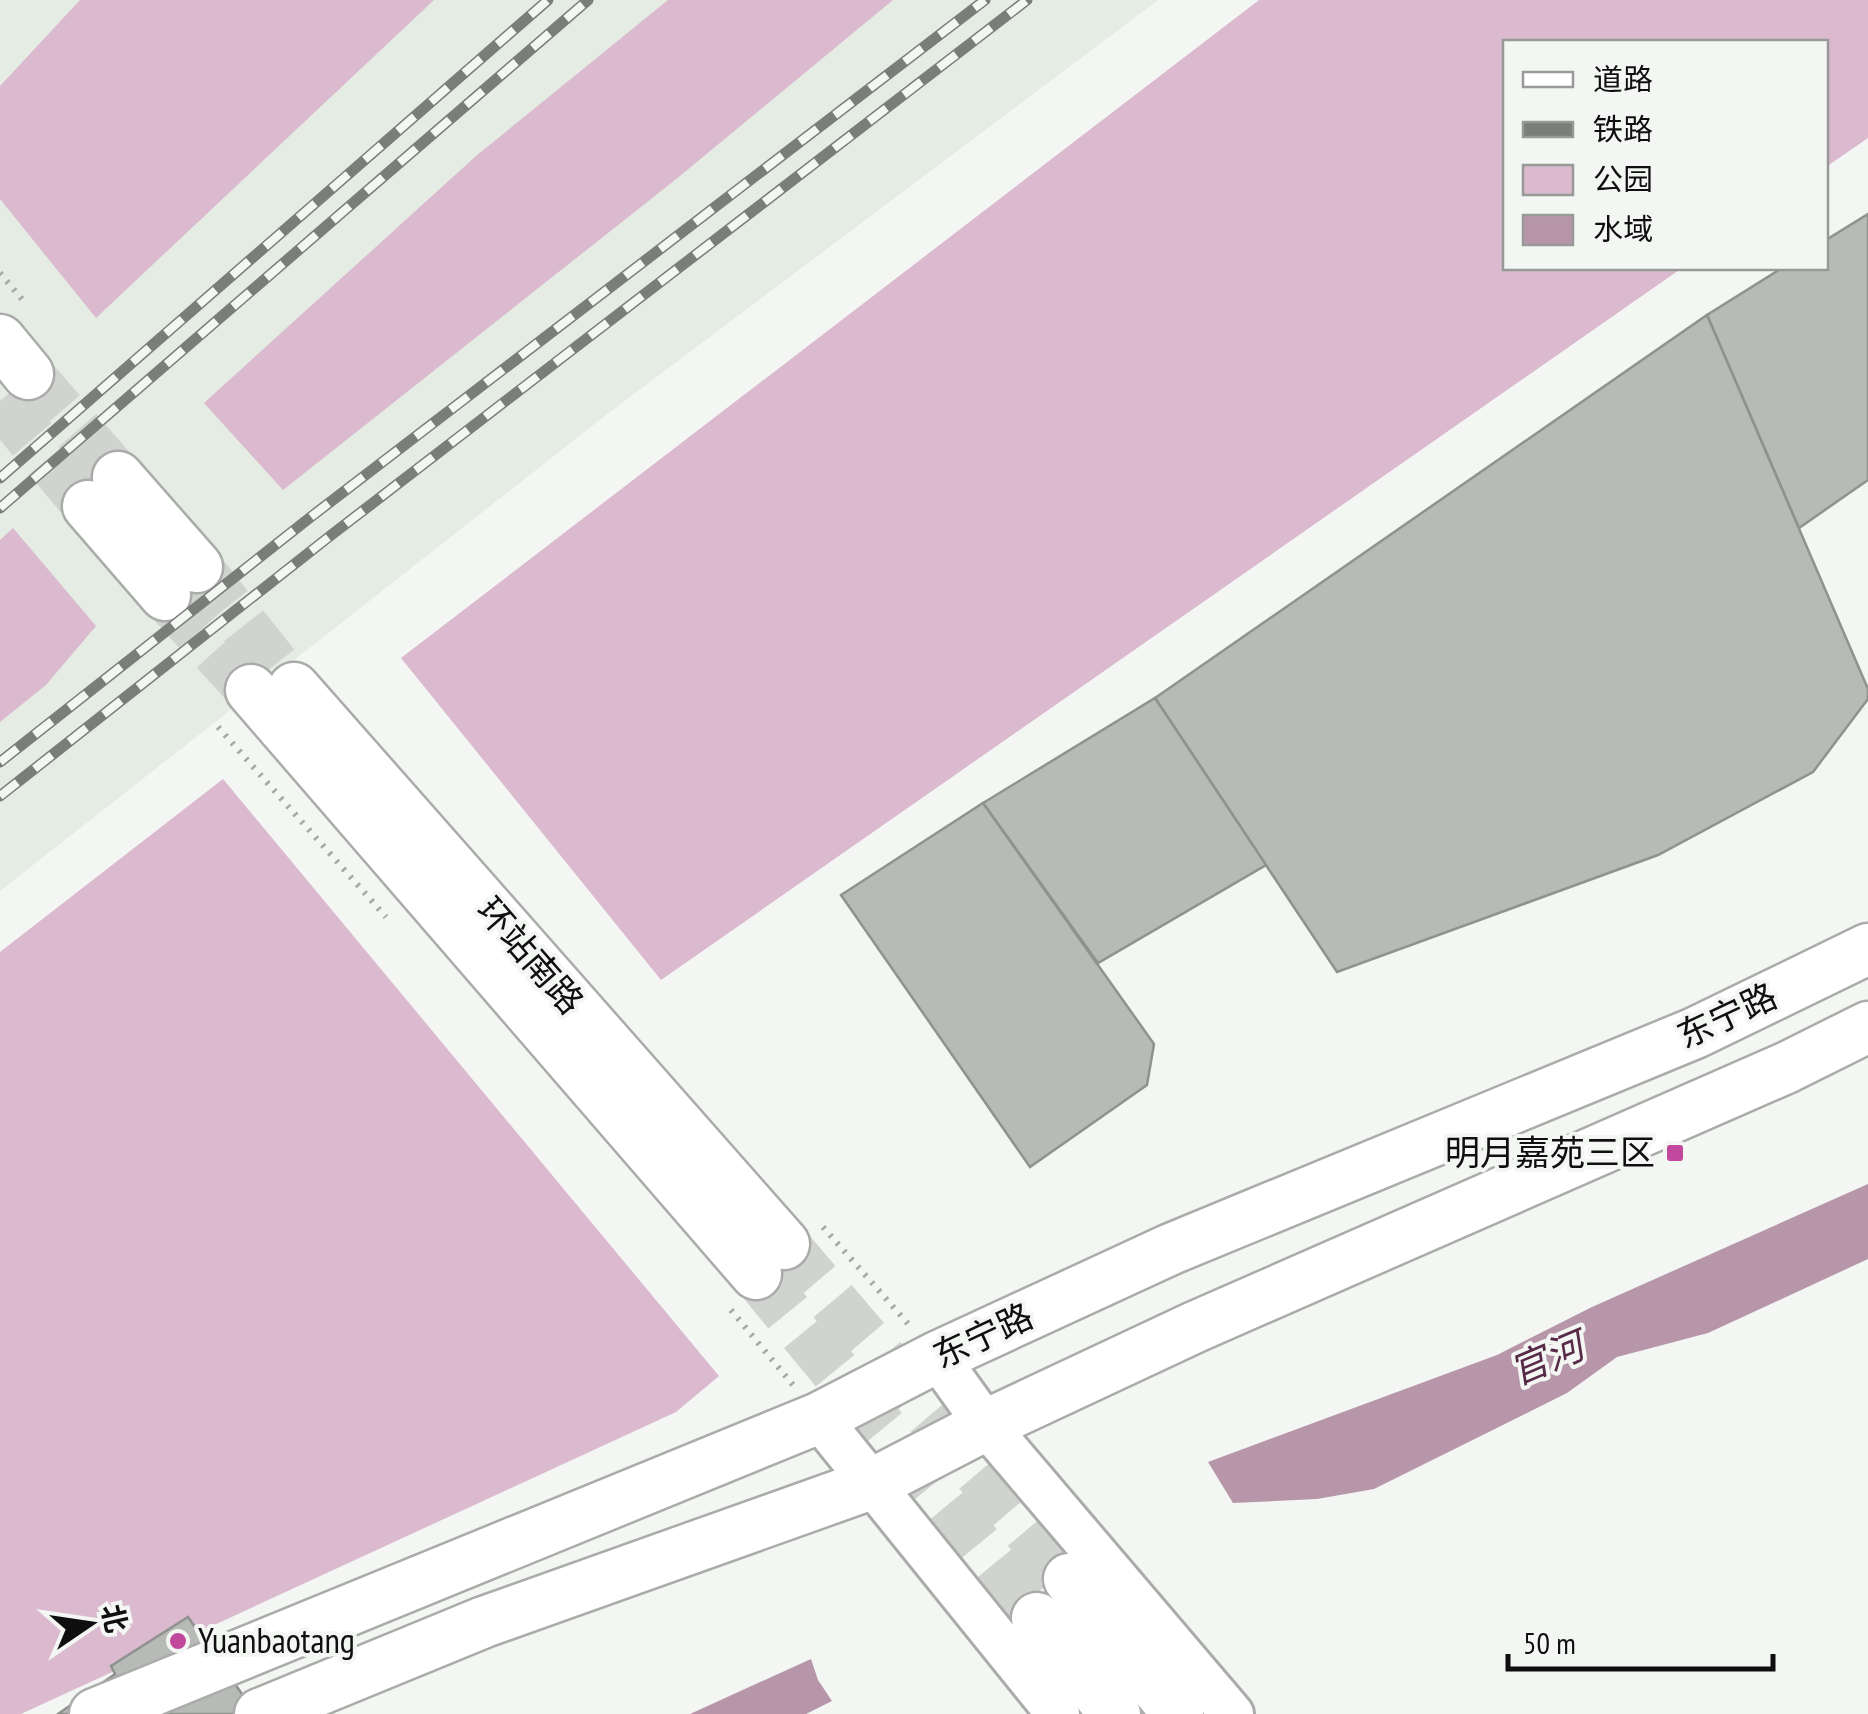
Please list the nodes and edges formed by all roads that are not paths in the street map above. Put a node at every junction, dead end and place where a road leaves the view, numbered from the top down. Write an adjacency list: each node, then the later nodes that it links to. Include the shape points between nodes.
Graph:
1 (103, 491): 2 (main road)
2 (181, 581)
3 (264, 679): 6 (main road, 环站南路)
4 (1868, 949): 7 (main road, 东宁路, via 1694,1033 1170,1248)
5 (1868, 1027): 9 (main road, 东宁路)
6 (770, 1259)
7 (937, 1358): 8 (main road, 东宁路); 9 (street)
8 (820, 1418): 10 (street); 13 (main road, 东宁路)
9 (986, 1426): 10 (main road, 东宁路); 18 (street)
10 (874, 1483): 14 (main road, 东宁路, via 484,1622); 15 (street)
11 (1069, 1579): 17 (main road)
12 (1037, 1618): 16 (main road)
13 (95, 1714)
14 (260, 1714)
15 (1058, 1714)
16 (1115, 1714)
17 (1178, 1714)
18 (1232, 1714)

